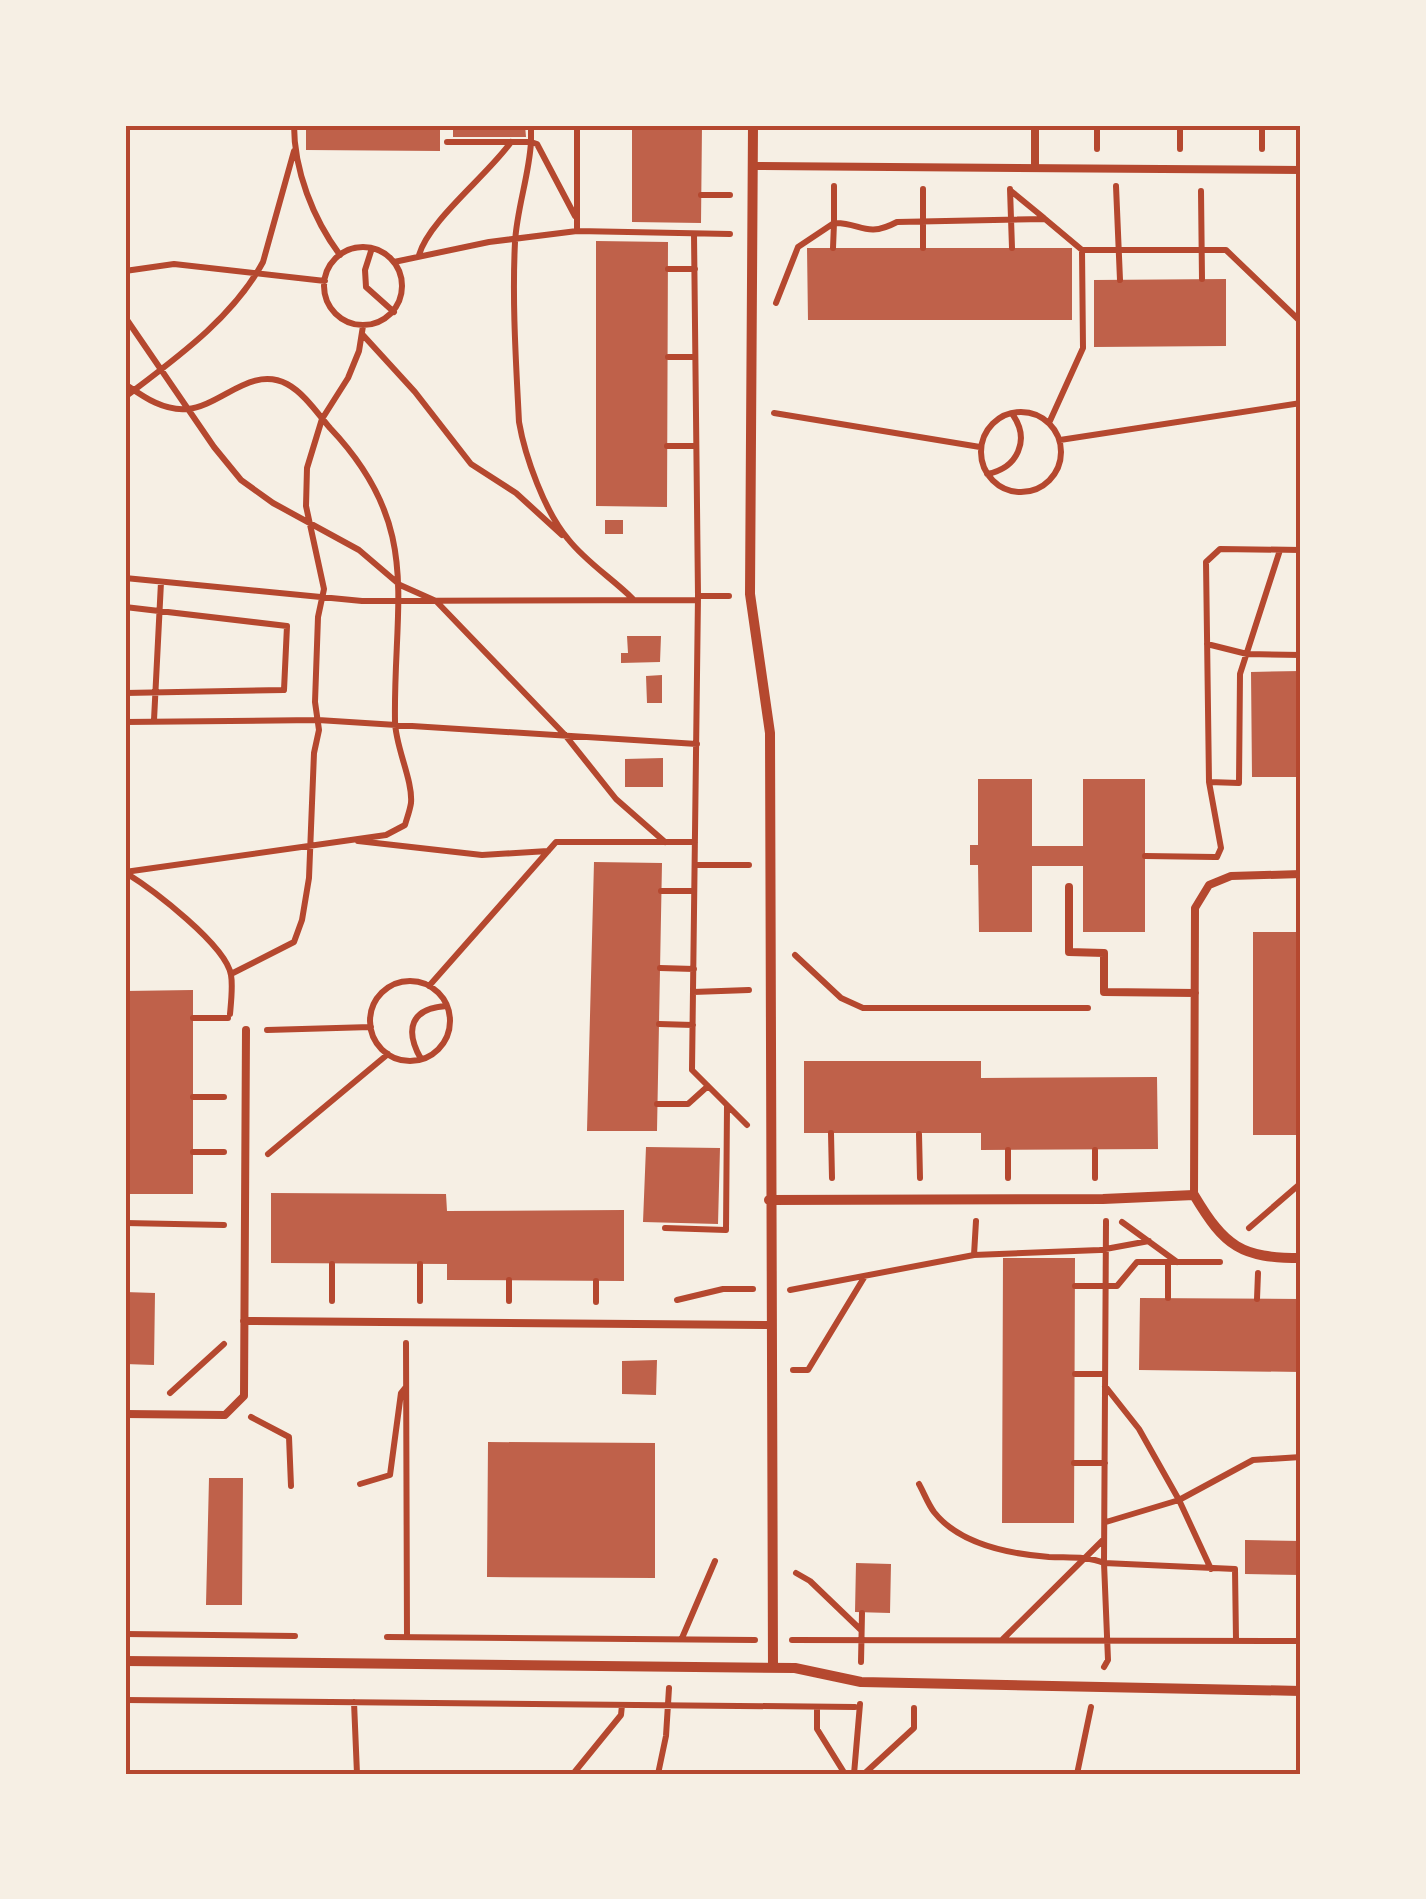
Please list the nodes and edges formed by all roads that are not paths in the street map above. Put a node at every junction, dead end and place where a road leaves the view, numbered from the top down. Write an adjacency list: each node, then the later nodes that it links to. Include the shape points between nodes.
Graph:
1 (753, 125): 3 (street)
2 (1035, 125): 4 (lane)
3 (752, 166): 4 (lane); 11 (street, via 750,594 770,733)
4 (1036, 168): 5 (lane)
5 (1301, 170)
6 (1301, 874): 8 (lane, via 1232,876 1209,885 1195,908)
7 (1069, 887): 8 (lane, via 1070,952 1104,953 1104,992)
8 (1195, 993): 10 (lane)
9 (246, 1030): 13 (lane)
10 (1194, 1195): 11 (street); 12 (street, via 1212,1224 1239,1248 1258,1257)
11 (769, 1200): 14 (street)
12 (1301, 1258)
13 (244, 1321): 14 (lane); 15 (lane, via 244,1396 224,1415)
14 (770, 1325): 17 (street)
15 (125, 1414)
16 (125, 1661): 17 (street)
17 (772, 1668): 18 (street, via 860,1682)
18 (1301, 1691)

